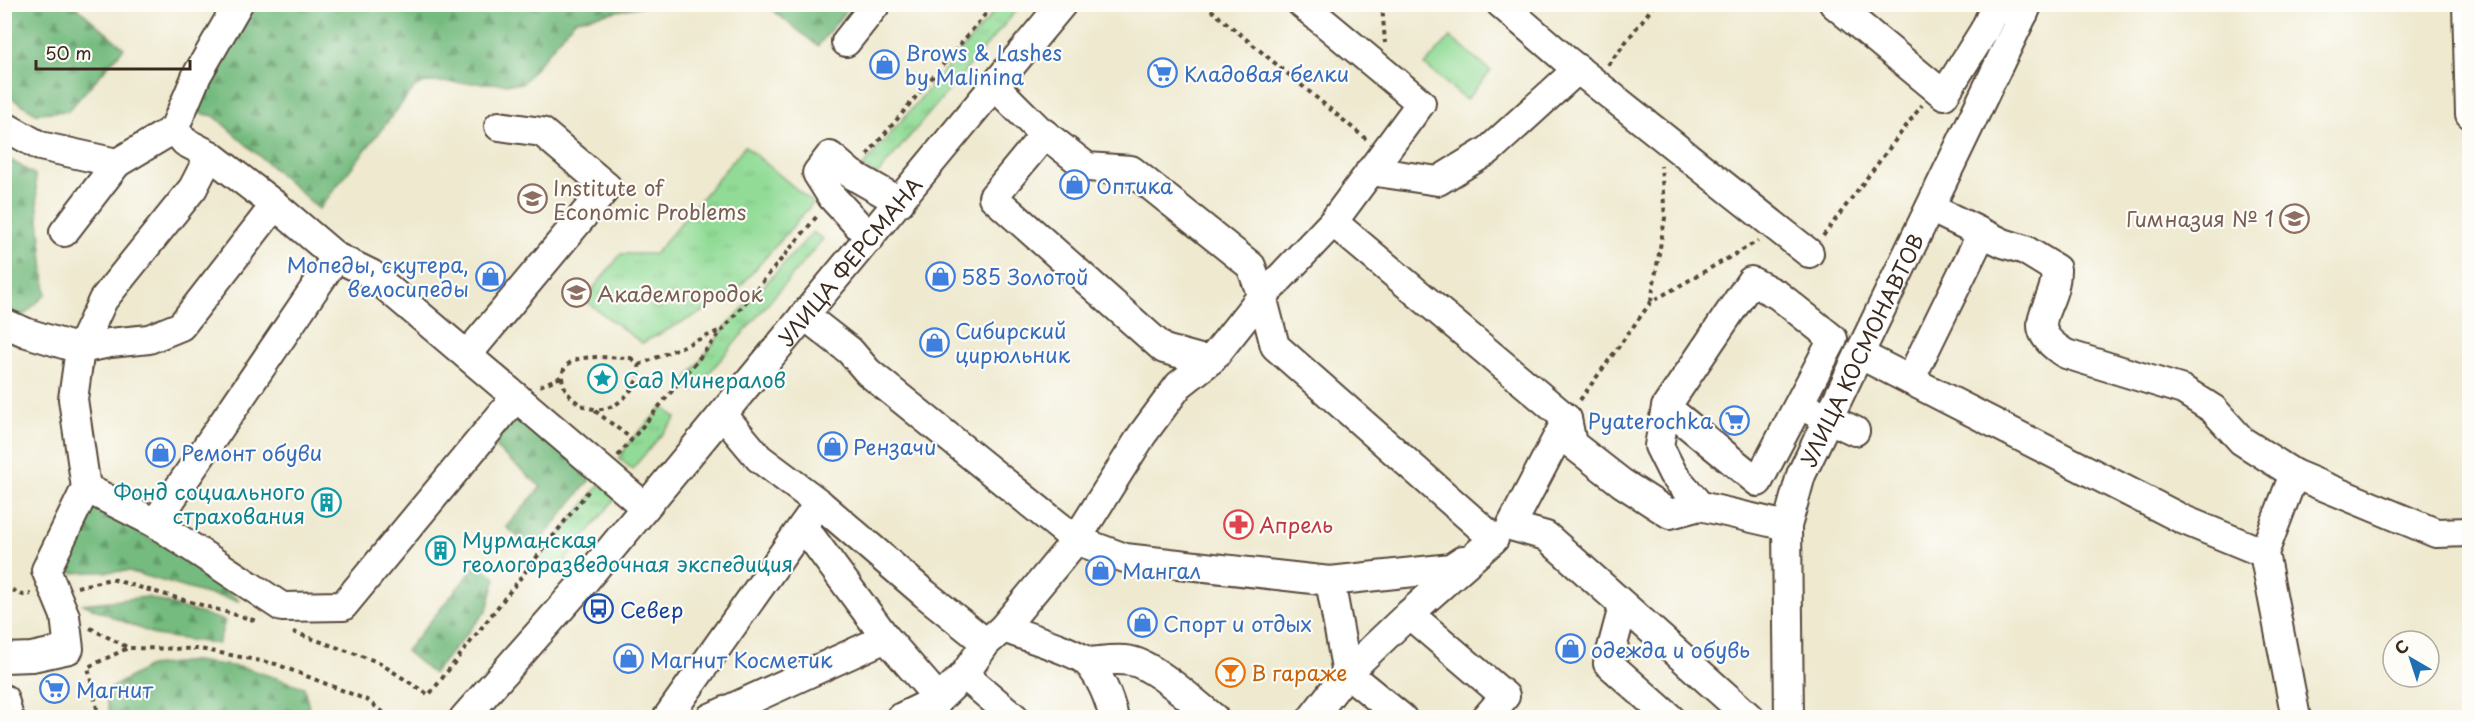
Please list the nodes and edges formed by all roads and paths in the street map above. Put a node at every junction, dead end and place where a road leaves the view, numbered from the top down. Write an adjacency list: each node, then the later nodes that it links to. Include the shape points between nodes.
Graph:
1 (238, 4): 20 (street, via 197,75)
2 (876, 4): 13 (street)
3 (994, 4): 26 (path)
4 (1062, 4): 15 (street, УЛИЦА ФЕРСМАНА)
5 (1204, 4): 24 (path)
6 (1302, 4): 24 (street, via 1421,103)
7 (1501, 4): 14 (street)
8 (1655, 4): 14 (path)
9 (1834, 4): 16 (street)
10 (2467, 4): 17 (street)
11 (1995, 5): 12 (street); 16 (street, via 1984,31 1944,95)
12 (2026, 9): 30 (street, УЛИЦА КОСМОНАВТОВ)
13 (846, 42)
14 (1586, 75): 21 (street); 24 (street, via 1489,150 1438,181)
15 (996, 87): 22 (street); 28 (street, УЛИЦА ФЕРСМАНА)
16 (1935, 88): 36 (path)
17 (2469, 114)
18 (4, 126): 25 (street, via 40,146)
19 (499, 126): 45 (street, via 542,132 607,187)
20 (174, 129): 23 (street, via 185,142); 25 (street)
21 (1658, 132): 32 (street); 39 (path, via 1665,218)
22 (1045, 134): 38 (street, via 1087,167 1131,170 1251,266); 46 (street, via 993,197 1164,350)
23 (210, 155): 29 (street); 43 (street, via 193,188 103,300)
24 (1376, 162): 31 (street)
25 (117, 163): 33 (street)
26 (851, 174): 27 (street, via 830,156 817,173); 28 (street)
27 (832, 197): 35 (street); 42 (path)
28 (900, 202): 35 (street, УЛИЦА ФЕРСМАНА)
29 (275, 205): 37 (street); 43 (street, via 181,326 149,339)
30 (1930, 208): 34 (street); 44 (street, УЛИЦА КОСМОНАВТОВ)
31 (1333, 222): 38 (street); 55 (street)
32 (1779, 228): 36 (street); 39 (path)
33 (64, 232)
34 (1982, 233): 48 (street); 59 (street, via 2025,250 2056,269 2056,283 2040,324 2042,335 2051,345 2066,354 2183,390 2213,409 2242,441)
35 (870, 238): 40 (street, УЛИЦА ФЕРСМАНА)
36 (1809, 252)
37 (336, 257): 45 (street, via 371,274); 64 (street)
38 (1262, 296): 46 (street); 68 (street, via 1275,346)
39 (1651, 302): 55 (path)
40 (804, 315): 53 (street, УЛИЦА ФЕРСМАНА); 69 (street, via 850,351 868,372)
41 (4, 323): 43 (street)
42 (724, 329): 47 (path); 57 (path)
43 (80, 349): 60 (street, via 73,399)
44 (1858, 354): 48 (street); 54 (street, УЛИЦА КОСМОНАВТОВ)
45 (467, 355): 49 (street)
46 (1212, 359): 69 (street, via 1179,385 1142,435)
47 (639, 365): 52 (path, via 640,374 629,392 612,408); 52 (path, via 631,358 587,358 576,359 564,367 561,377 566,390 584,407)
48 (1910, 380): 70 (street, via 2184,520)
49 (516, 397): 58 (street); 64 (street, via 343,606 282,607)
50 (1799, 405): 51 (street, via 1758,482); 51 (street, via 1833,339 1778,295 1750,281); 54 (street)
51 (1666, 407): 62 (street, via 1659,446 1673,474)
52 (595, 411): 57 (path)
53 (723, 415): 61 (street, via 759,458); 63 (street, УЛИЦА ФЕРСМАНА)
54 (1827, 418): 56 (street); 66 (street, УЛИЦА КОСМОНАВТОВ, via 1801,475)
55 (1566, 419): 62 (street, via 1572,444 1622,483 1670,513); 68 (street)
56 (1855, 431)
57 (632, 439): 58 (path)
58 (603, 473): 63 (street); 78 (path, via 429,695 378,662)
59 (2294, 474): 67 (street, via 2436,533); 70 (street)
60 (86, 488): 64 (street); 74 (street, via 46,570)
61 (819, 503): 65 (street); 79 (street, via 925,594)
62 (1700, 506): 66 (street)
63 (645, 507): 88 (street, УЛИЦА ФЕРСМАНА)
64 (155, 523)
65 (803, 526): 80 (street); 92 (street)
66 (1787, 526): 103 (street, УЛИЦА КОСМОНАВТОВ)
67 (2469, 532)
68 (1503, 533): 71 (street, via 1451,568); 75 (street, via 1546,536); 76 (street)
69 (1077, 540): 71 (street, via 1125,558); 79 (street)
70 (2264, 553): 104 (street)
71 (1330, 581): 84 (street)
72 (4, 586): 73 (path)
73 (24, 595): 74 (path); 74 (path)
74 (59, 604): 77 (path, via 111,579); 81 (path); 82 (street, via 69,650)
75 (1623, 607): 101 (street, via 1608,663); 102 (street)
76 (1409, 614): 84 (street); 100 (street, via 1505,696)
77 (260, 622)
78 (282, 629)
79 (994, 636): 83 (street, via 1048,644); 85 (street)
80 (886, 638): 87 (street); 93 (street)
81 (129, 648): 90 (path, via 88,667); 91 (path, via 200,649 276,664 367,700)
82 (4, 658)
83 (1087, 662): 96 (street, via 1107,693); 97 (street, via 1121,659 1138,663)
84 (1347, 673): 98 (street); 99 (street)
85 (964, 675): 87 (street); 95 (street)
86 (4, 699): 89 (street)
87 (934, 708): 94 (street)
88 (468, 715)
89 (9, 717)
90 (99, 717)
91 (391, 717)
92 (667, 717)
93 (710, 717)
94 (900, 717)
95 (1015, 717)
96 (1114, 717)
97 (1214, 717)
98 (1312, 717)
99 (1402, 717)
100 (1486, 717)
101 (1670, 717)
102 (1750, 717)
103 (1789, 717)
104 (2296, 717)

